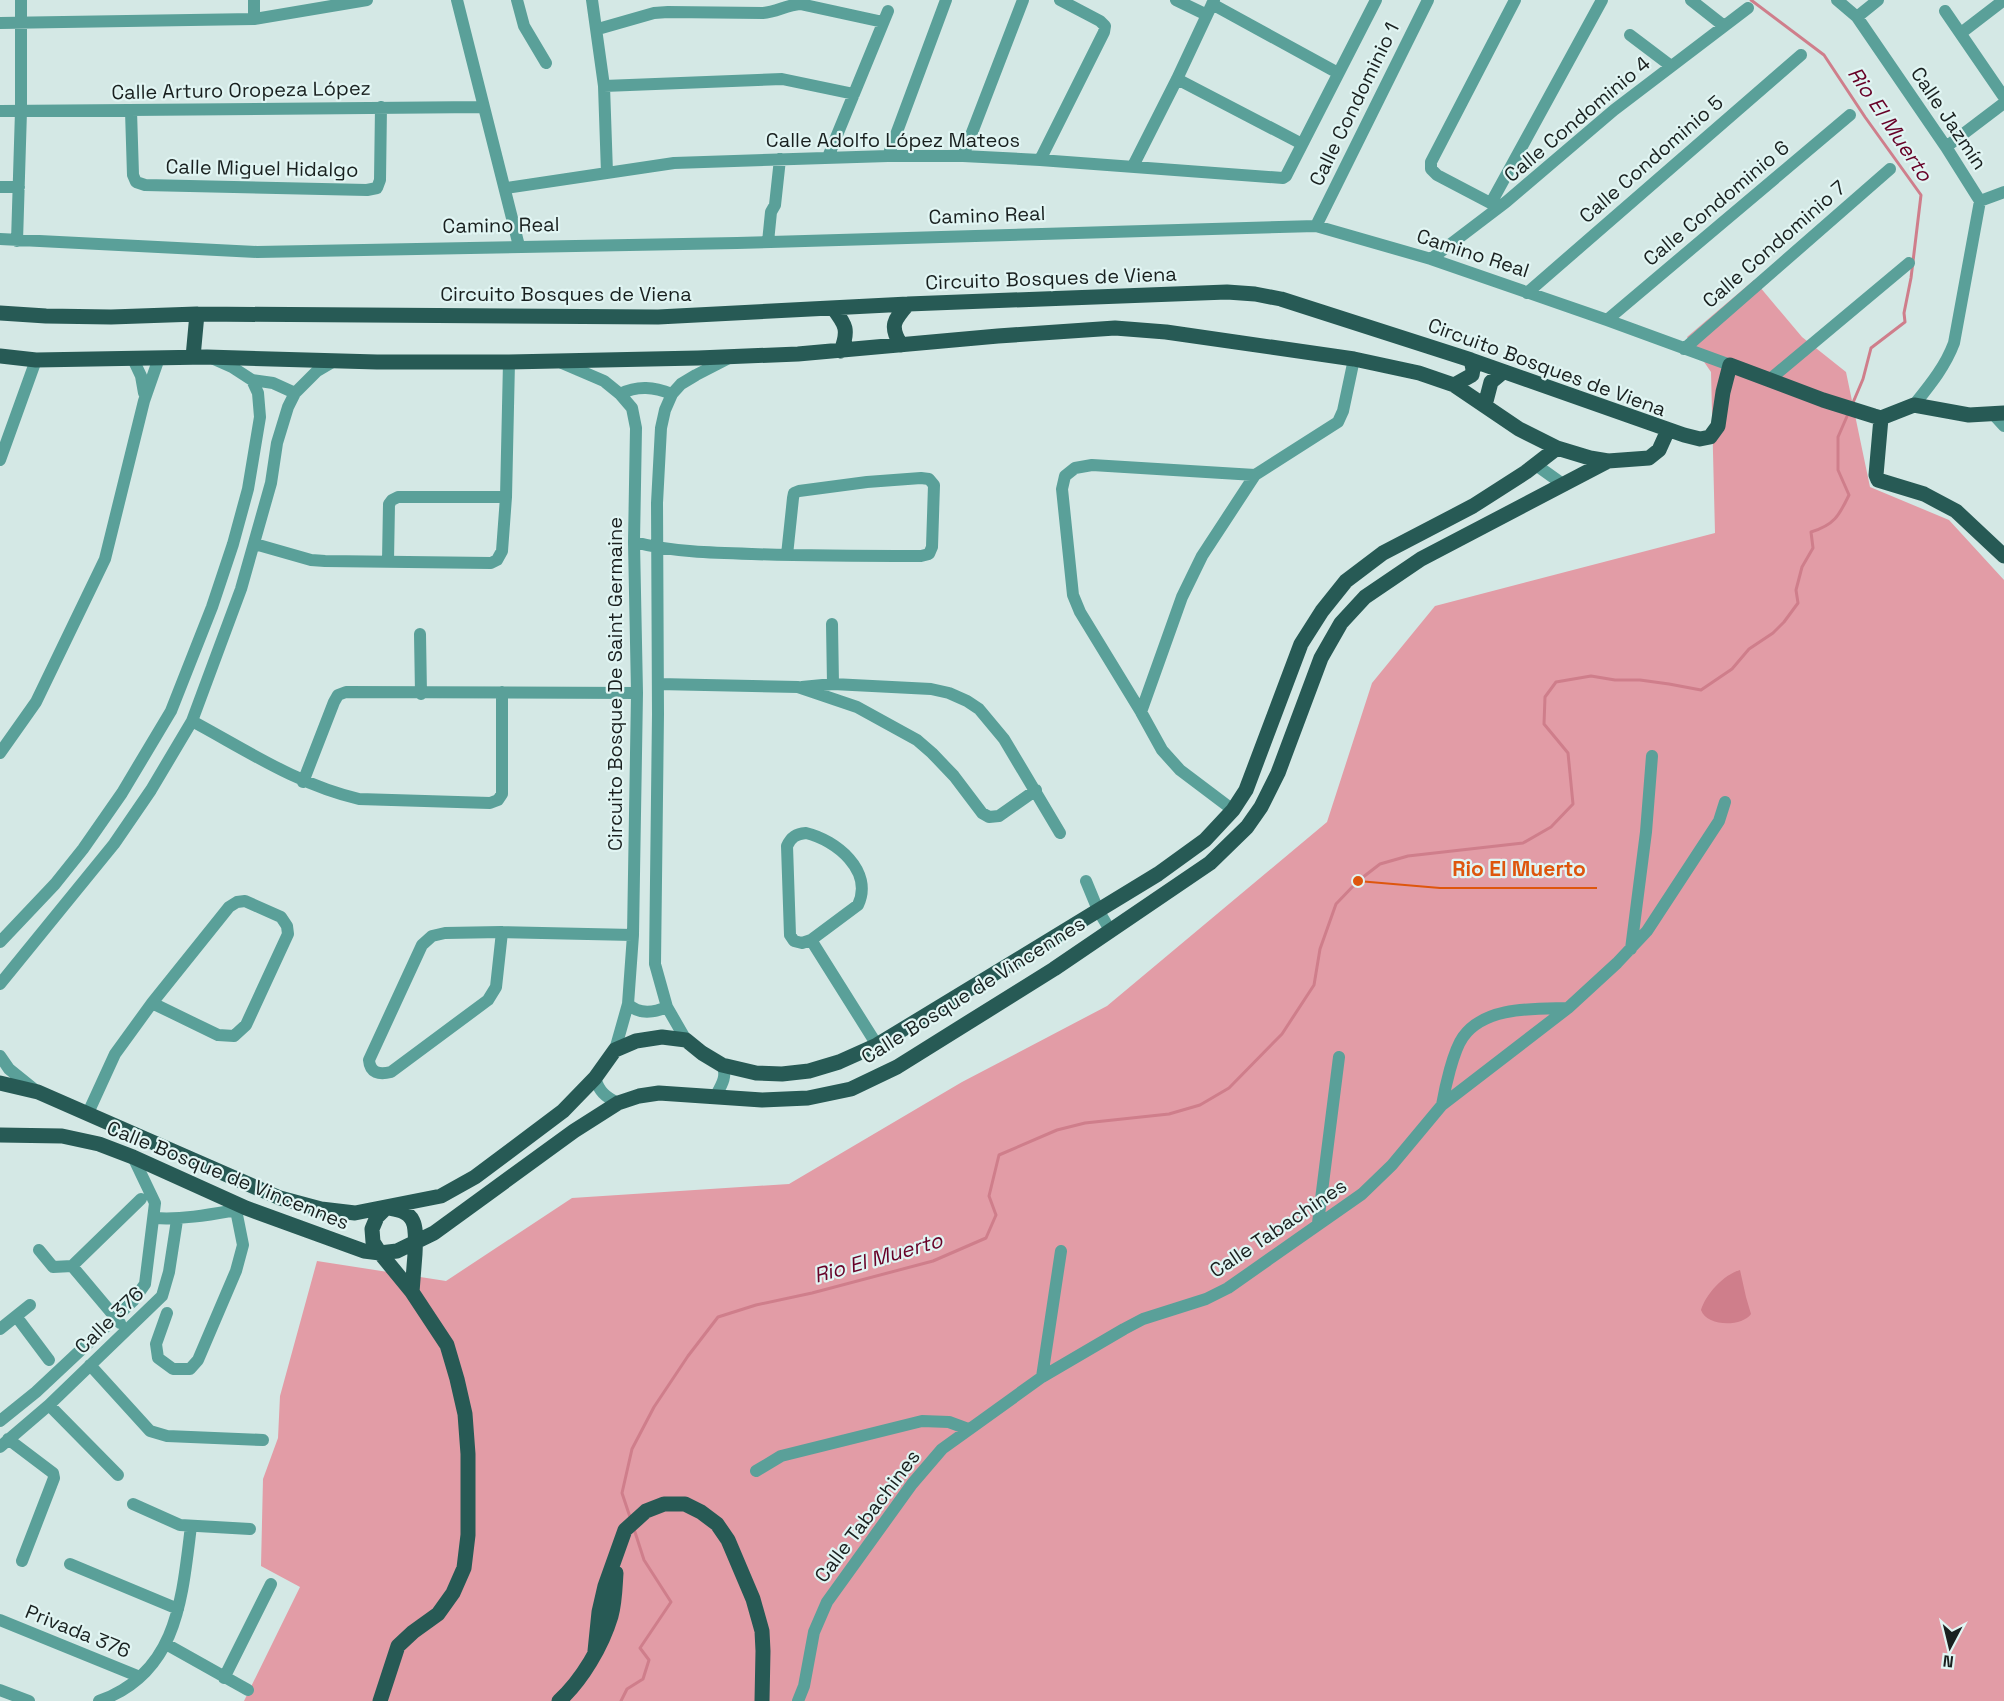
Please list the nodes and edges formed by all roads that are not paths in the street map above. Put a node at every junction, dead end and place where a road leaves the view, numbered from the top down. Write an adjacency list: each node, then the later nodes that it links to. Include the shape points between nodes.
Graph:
1 (21, 0): 25 (street)
2 (254, 0): 23 (street)
3 (367, 0): 23 (street)
4 (457, 0): 40 (street)
5 (517, 0): 31 (street, via 524,26)
6 (592, 0): 27 (street)
7 (946, 0): 47 (street)
8 (1023, 0): 48 (street)
9 (1060, 0): 51 (street, via 1105,26)
10 (1176, 0): 19 (street)
11 (1376, 0): 33 (street)
12 (1428, 0): 61 (street, Calle Condominio 1)
13 (1515, 0): 60 (street, via 1431,162 1437,175)
14 (1602, 0): 60 (street)
15 (1691, 0): 26 (street)
16 (1837, 0): 22 (street, Calle Jazmín)
17 (1878, 0): 22 (street)
18 (2004, 0): 28 (street)
19 (1211, 6): 33 (street); 34 (street)
20 (1748, 8): 26 (street, Calle Condominio 4)
21 (1945, 11): 28 (street)
22 (1857, 17): 46 (street, Calle Jazmín)
23 (254, 19): 25 (street)
24 (0, 23): 25 (street)
25 (21, 23): 42 (street)
26 (1724, 26): 32 (street, Calle Condominio 4)
27 (598, 29): 35 (street); 36 (street, via 661,13 763,14 800,4 886,16)
28 (1961, 33): 37 (street)
29 (1630, 35): 32 (street)
30 (1801, 55): 68 (street, Calle Condominio 5)
31 (546, 63)
32 (1671, 66): 60 (street, Calle Condominio 4, via 1506,202)
33 (1338, 73): 45 (street)
34 (1178, 79): 45 (street); 52 (street)
35 (604, 86): 36 (street, via 770,78); 54 (street)
36 (854, 94): 49 (street)
37 (2004, 97)
38 (2004, 103): 46 (street)
39 (381, 107): 40 (street, Calle Arturo Oropeza López); 43 (street, Calle Arturo Oropeza López); 43 (street, Calle Miguel Hidalgo, via 380,180 376,188 367,190 136,182)
40 (483, 107): 57 (street)
41 (0, 111): 42 (street, Calle Arturo Oropeza López)
42 (21, 111): 43 (street, Calle Arturo Oropeza López); 56 (street)
43 (131, 111)
44 (1850, 115): 73 (street, Calle Condominio 6)
45 (1302, 144): 52 (street, Calle Adolfo López Mateos, via 1283,178)
46 (1947, 147): 59 (street, Calle Jazmín)
47 (888, 156): 48 (street, Calle Adolfo López Mateos); 49 (street, Calle Adolfo López Mateos)
48 (963, 156): 51 (street, Calle Adolfo López Mateos)
49 (828, 157): 50 (street, Calle Adolfo López Mateos)
50 (780, 159): 54 (street, Calle Adolfo López Mateos, via 674,163); 64 (street)
51 (1040, 160): 52 (street, Calle Adolfo López Mateos)
52 (1133, 166)
53 (1890, 169): 75 (street, Calle Condominio 7)
54 (607, 173): 57 (street, Calle Adolfo López Mateos)
55 (0, 187): 56 (street)
56 (19, 187): 63 (street)
57 (506, 188): 65 (street)
58 (2004, 192): 59 (street)
59 (1980, 201): 98 (street, Calle Jazmín, via 1954,343 1938,376)
60 (1494, 205): 66 (street, Calle Condominio 4)
61 (1316, 226): 64 (street, Camino Real); 66 (street, Camino Real)
62 (0, 239): 63 (street, Camino Real)
63 (17, 241): 65 (street, Camino Real, via 257,252)
64 (768, 242): 65 (street, Camino Real)
65 (519, 246)
66 (1431, 259): 68 (street, Camino Real)
67 (1909, 263): 91 (street)
68 (1527, 293): 73 (street, Camino Real)
69 (908, 304): 70 (main road, Circuito Bosques de Viena); 74 (main road, via 894,326); 85 (main road, Circuito Bosques de Viena, via 1255,294)
70 (833, 308): 72 (main road, Circuito Bosques de Viena, via 658,317); 76 (main road, via 846,327)
71 (0, 313): 72 (main road, Circuito Bosques de Viena, via 111,317)
72 (197, 314): 78 (main road)
73 (1607, 320): 75 (street, Camino Real)
74 (901, 345): 76 (main road, Circuito Bosques de Viena); 82 (main road, Circuito Bosques de Viena, via 1115,328)
75 (1684, 349): 88 (street, Camino Real)
76 (841, 351): 79 (main road, Circuito Bosques de Viena)
77 (0, 356): 83 (main road, Circuito Bosques de Viena)
78 (200, 357): 80 (main road, Circuito Bosques de Viena); 86 (main road, Circuito Bosques de Viena); 90 (street, via 232,367)
79 (732, 357): 84 (main road, Circuito Bosques de Viena); 95 (street, via 681,384)
80 (159, 358): 81 (main road, Circuito Bosques de Viena); 96 (street)
81 (133, 359): 83 (main road, Circuito Bosques de Viena); 96 (street, via 141,376)
82 (1354, 359): 92 (main road, Circuito Bosques de Viena, via 1419,372); 107 (street, via 1338,422)
83 (36, 360): 104 (street)
84 (555, 360): 87 (main road, Circuito Bosques de Viena); 94 (street, Circuito Bosque De Saint Germaine, via 604,381)
85 (1471, 360): 89 (main road, Circuito Bosques de Viena); 92 (main road, via 1472,375)
86 (334, 361): 87 (main road, Circuito Bosques de Viena); 93 (street, via 317,371)
87 (509, 362): 109 (street)
88 (1730, 365): 91 (main road, Camino Real); 102 (main road, via 1718,426 1710,437 1700,439)
89 (1503, 372): 97 (main road, via 1491,382); 102 (main road, Circuito Bosques de Viena)
90 (252, 380): 93 (street, via 273,382); 139 (street, via 258,393 260,417 248,489 212,607 171,711 83,849)
91 (1769, 380): 100 (main road, Camino Real)
92 (1454, 385): 97 (main road, Circuito Bosques de Viena)
93 (295, 393): 111 (street, via 277,443)
94 (620, 394): 95 (street, via 643,387); 110 (street, Circuito Bosque De Saint Germaine, via 632,408 636,428)
95 (672, 394): 112 (street, via 661,428)
96 (144, 400): 126 (street, via 105,559 36,702)
97 (1485, 405): 103 (main road, Circuito Bosques de Viena, via 1519,429)
98 (1914, 405): 99 (main road, via 1969,415); 100 (main road)
99 (1999, 414): 101 (street)
100 (1878, 417): 114 (main road, via 1878,480 1924,494 1956,512)
101 (2004, 426)
102 (1668, 430): 105 (main road, Circuito Bosques de Viena, via 1659,450 1650,458)
103 (1557, 448): 105 (main road, Circuito Bosques de Viena); 106 (main road, Calle Bosque de Vincennes)
104 (0, 460)
105 (1608, 460): 108 (main road, Calle Bosque de Vincennes)
106 (1536, 465): 108 (street); 131 (main road, Calle Bosque de Vincennes, via 1473,506 1383,553 1346,580 1301,644 1246,790)
107 (1255, 475): 124 (street, via 1202,556 1182,597); 124 (street, via 1092,465 1075,468 1065,476 1062,489 1073,595)
108 (1564, 485): 135 (main road, Calle Bosque de Vincennes, via 1421,559 1365,597 1341,623 1321,658 1278,773 1247,827 1210,863)
109 (506, 497): 115 (street, via 502,551 491,564); 115 (street, via 392,500)
110 (634, 542): 112 (street); 122 (street, Circuito Bosque De Saint Germaine)
111 (255, 544): 115 (street, via 311,560); 125 (street)
112 (658, 548): 113 (street); 118 (street)
113 (787, 555): 113 (street, via 794,493 867,482 928,479 934,485 932,547 928,554)
114 (2004, 556)
115 (388, 561)
116 (832, 624): 119 (street)
117 (420, 634): 123 (street)
118 (658, 684): 120 (street); 144 (street, via 655,964)
119 (833, 684): 120 (street); 129 (street, via 931,689 967,701 979,709 1004,739)
120 (798, 687): 129 (street, via 857,707 917,740 989,817 999,816)
121 (502, 692): 122 (street); 123 (street); 128 (street, via 502,794 498,800 490,803 359,799)
122 (637, 693): 137 (street, Circuito Bosque De Saint Germaine)
123 (421, 694): 128 (street, via 338,695)
124 (1141, 712): 131 (street, via 1162,750 1179,770)
125 (192, 721): 128 (street); 141 (street, via 152,790 114,844)
126 (0, 753)
127 (1652, 756): 140 (street)
128 (303, 782)
129 (1036, 790): 132 (street)
130 (1725, 802): 140 (street, Calle Tabachines, via 1719,821)
131 (1233, 810): 134 (main road, Calle Bosque de Vincennes, via 1206,840)
132 (1060, 833)
133 (1086, 881): 134 (street)
134 (1098, 910): 135 (street); 147 (main road, Calle Bosque de Vincennes)
135 (1110, 930): 155 (main road, Calle Bosque de Vincennes, via 897,1067 850,1089 808,1098)
136 (502, 932): 136 (street, via 445,933 426,940 369,1060 375,1072 391,1071 488,1000 496,987); 137 (street)
137 (633, 935): 143 (street, Circuito Bosque De Saint Germaine)
138 (811, 940): 138 (street, via 858,905 861,889 857,870 842,851 806,833 790,838 787,846 790,935 802,943); 147 (street)
139 (0, 942)
140 (1631, 949): 145 (street, Calle Tabachines)
141 (0, 984)
142 (152, 1003): 142 (street, via 237,902 245,901 281,917 287,926 288,934 246,1025 234,1035 218,1035); 158 (street, via 115,1054)
143 (628, 1004): 144 (street, via 642,1012); 148 (street, Circuito Bosque De Saint Germaine)
144 (667, 1007): 146 (street)
145 (1568, 1008): 157 (street, Calle Tabachines); 157 (street, via 1521,1010 1491,1017 1474,1026 1462,1038)
146 (686, 1040): 148 (main road, via 662,1037 636,1041); 151 (main road, Calle Bosque de Vincennes)
147 (877, 1045): 151 (main road, Calle Bosque de Vincennes, via 839,1062 800,1072 756,1073)
148 (615, 1050): 152 (main road, Calle Bosque de Vincennes)
149 (0, 1056): 154 (street, via 9,1069)
150 (1339, 1057): 166 (street)
151 (722, 1065): 155 (street, via 723,1083)
152 (595, 1077): 156 (street, via 599,1089); 162 (main road, Calle Bosque de Vincennes, via 563,1111 475,1177 441,1196)
153 (0, 1083): 154 (main road, Calle Bosque de Vincennes)
154 (38, 1092): 158 (main road, Calle Bosque de Vincennes)
155 (715, 1097): 156 (main road, Calle Bosque de Vincennes, via 659,1094)
156 (618, 1103): 167 (main road, Calle Bosque de Vincennes)
157 (1442, 1104): 166 (street, Calle Tabachines, via 1377,1180)
158 (88, 1113): 162 (main road, Calle Bosque de Vincennes, via 280,1198 355,1213)
159 (0, 1135): 160 (main road, Calle Bosque de Vincennes, via 62,1136)
160 (133, 1157): 163 (main road, Calle Bosque de Vincennes); 164 (street, Calle 376, via 155,1200)
161 (141, 1199): 171 (street)
162 (386, 1208): 167 (main road, via 399,1209 411,1216 417,1228); 170 (main road, via 372,1229 373,1242)
163 (241, 1209): 165 (street); 170 (main road, Calle Bosque de Vincennes); 174 (street, via 243,1245 236,1271 198,1360 190,1369 173,1369 158,1358 156,1344)
164 (155, 1218): 165 (street); 176 (street, Calle 376, via 145,1284)
165 (177, 1220): 178 (street, Calle 376, via 162,1296)
166 (1318, 1223): 181 (street, Calle Tabachines, via 1228,1288 1143,1319)
167 (416, 1242): 170 (main road, Calle Bosque de Vincennes, via 397,1251); 172 (main road)
168 (39, 1250): 171 (street, via 53,1267)
169 (1061, 1251): 181 (street)
170 (380, 1253): 172 (main road)
171 (72, 1266): 176 (street)
172 (412, 1292): 204 (main road, via 447,1345 465,1413 468,1535 464,1568 453,1593 438,1614 398,1646)
173 (30, 1305): 175 (street)
174 (167, 1312)
175 (16, 1316): 177 (street); 179 (street)
176 (116, 1318): 178 (street); 183 (street, Calle 376)
177 (0, 1329)
178 (126, 1331): 180 (street, Calle 376)
179 (49, 1360)
180 (90, 1365): 182 (street, Calle 376); 185 (street, via 150,1431 167,1436)
181 (1042, 1377): 184 (street, Calle Tabachines)
182 (49, 1405): 186 (street, Calle 376); 188 (street)
183 (0, 1421)
184 (968, 1429): 187 (street, via 949,1422 922,1422 781,1456); 207 (street, Calle Tabachines, via 942,1449 912,1484 827,1602 814,1632)
185 (263, 1440)
186 (4, 1443): 192 (street, via 49,1470 54,1478)
187 (756, 1471)
188 (118, 1475)
189 (132, 1504): 190 (street)
190 (191, 1526): 191 (street); 195 (street, Privada 376)
191 (250, 1529)
192 (22, 1561)
193 (70, 1564): 195 (street)
194 (271, 1584): 199 (street)
195 (178, 1609): 197 (street, Privada 376)
196 (0, 1620): 198 (street, Privada 376)
197 (166, 1644): 198 (street, Privada 376); 199 (street)
198 (140, 1677): 202 (street, Privada 376)
199 (224, 1678): 201 (street)
200 (0, 1690): 203 (street)
201 (248, 1690)
202 (107, 1700)
203 (29, 1701)
204 (380, 1701)
205 (559, 1701): 206 (main road, via 573,1688 596,1652 605,1586 625,1530 646,1511 664,1504 685,1504 717,1524 753,1599 764,1650)
206 (762, 1701)
207 (798, 1701)

